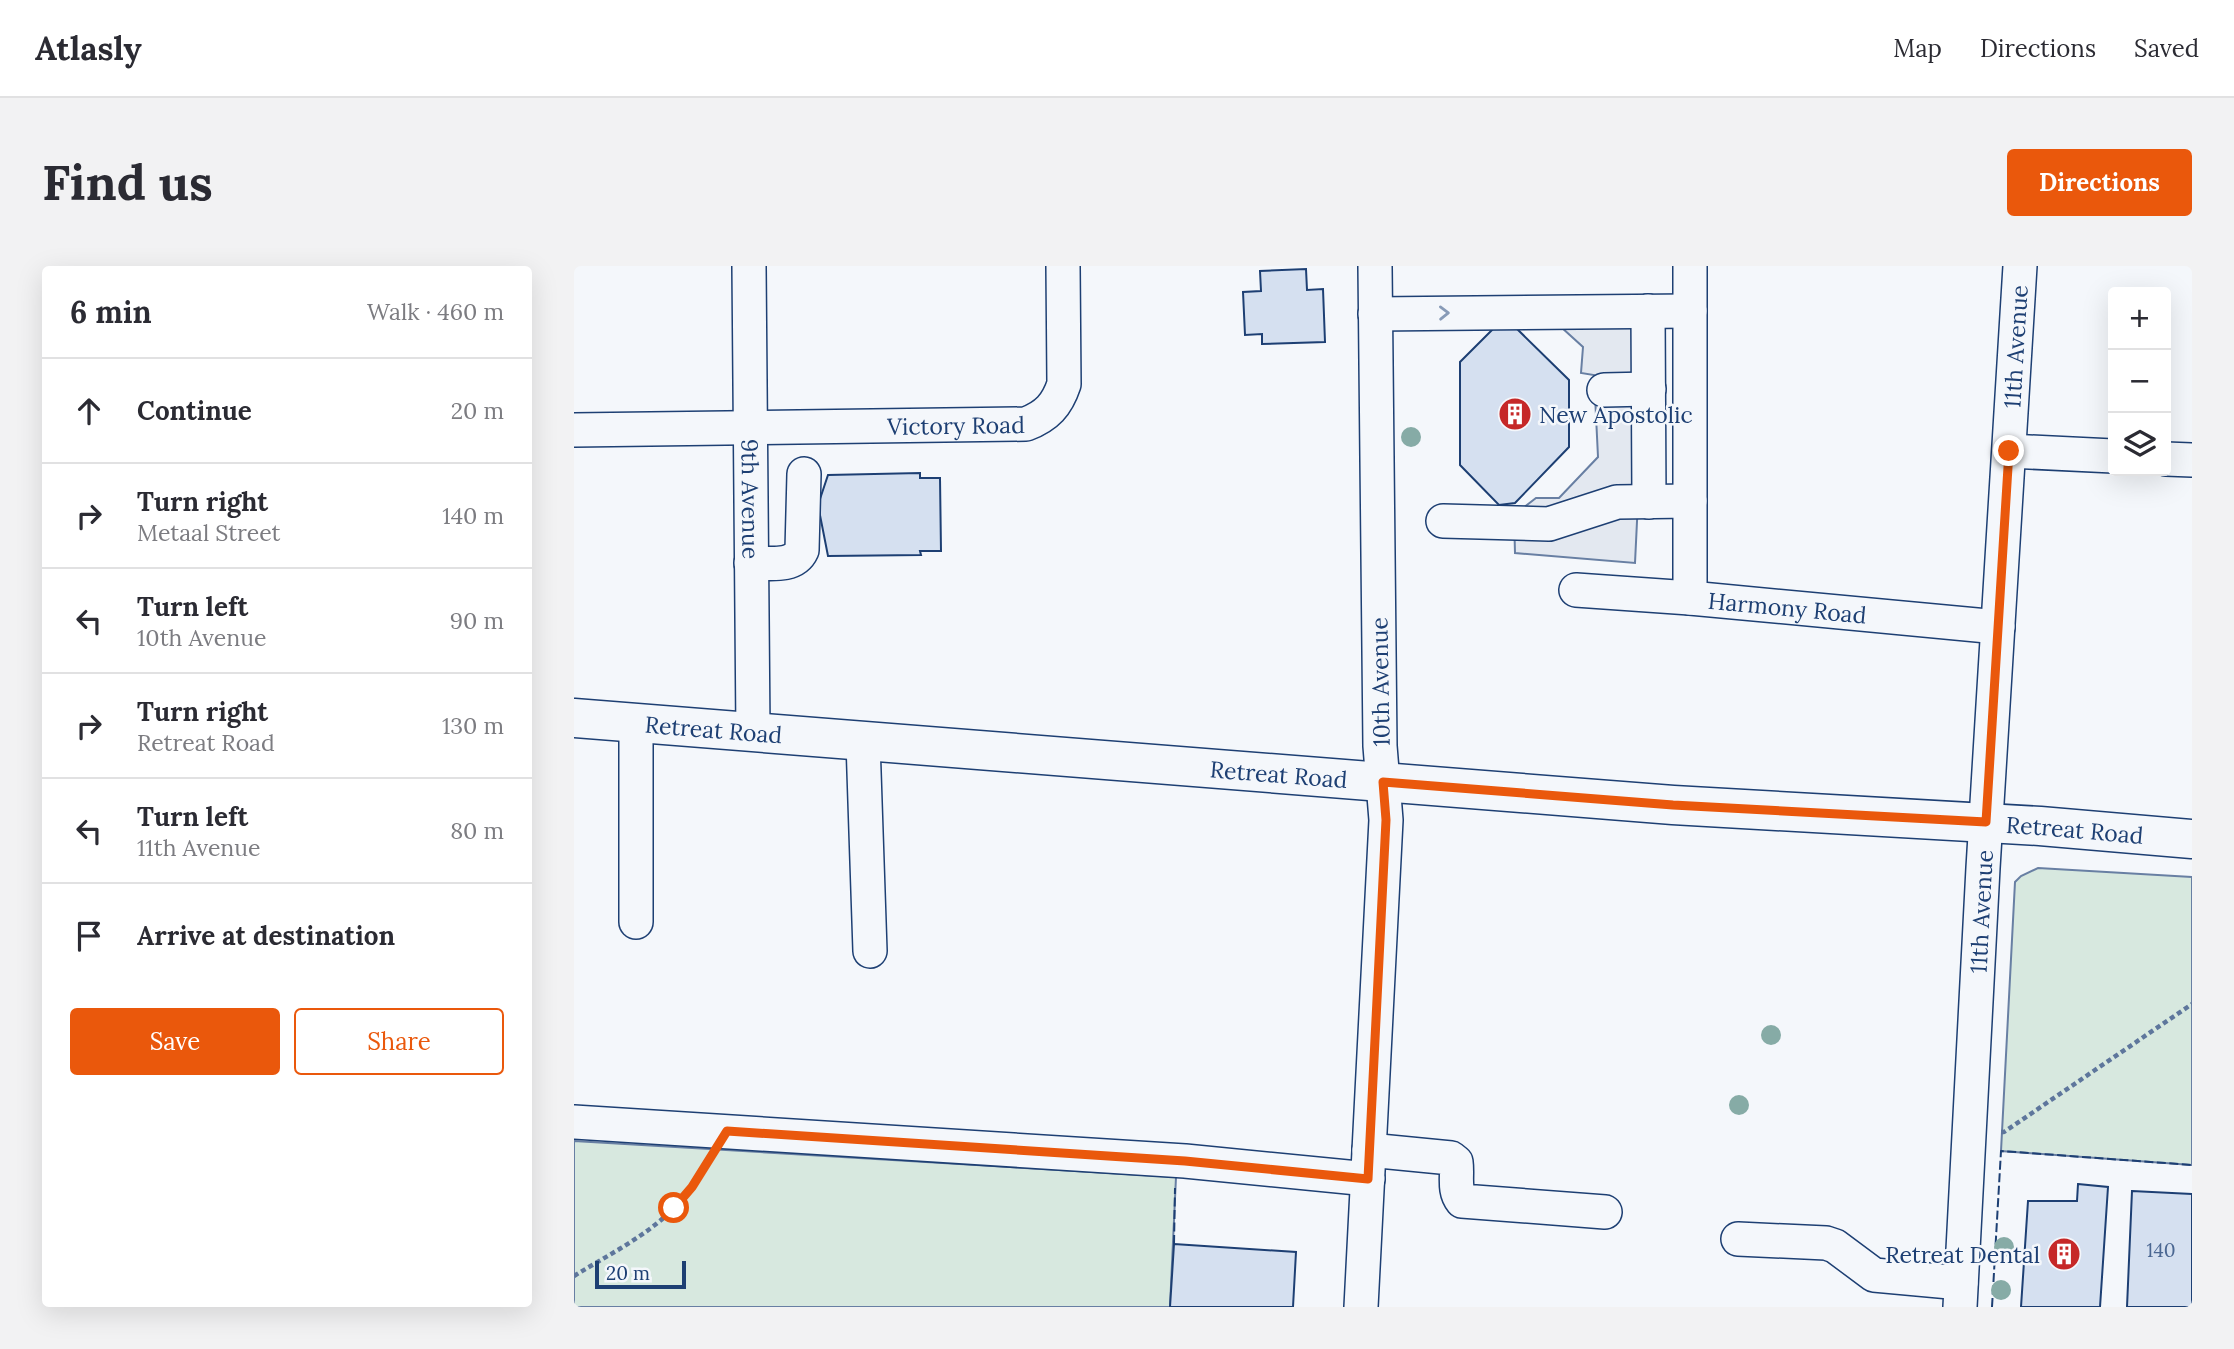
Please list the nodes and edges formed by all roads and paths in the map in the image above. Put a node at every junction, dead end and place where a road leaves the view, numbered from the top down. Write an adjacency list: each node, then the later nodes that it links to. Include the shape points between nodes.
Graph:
1 (750, 266): 12 (street, 9th Avenue)
2 (1063, 266): 12 (street, Victory Road, via 1064,384 1059,399 1039,419 1013,425)
3 (1375, 266): 8 (street, 10th Avenue)
4 (1690, 266): 7 (street)
5 (2020, 266): 14 (street, 11th Avenue)
6 (1648, 310): 7 (street); 8 (street, one-way to 6); 10 (street)
7 (1690, 311): 11 (street)
8 (1376, 314): 30 (street, 10th Avenue)
9 (1604, 390): 10 (street)
10 (1648, 403): 11 (street); 20 (street)
11 (1690, 418): 19 (street)
12 (751, 428): 13 (street); 22 (street, 9th Avenue)
13 (574, 430)
14 (2009, 451): 15 (street); 25 (street, 11th Avenue)
15 (2108, 456)
16 (2171, 459): 17 (street)
17 (2192, 460)
18 (804, 474): 22 (street, via 799,558)
19 (1690, 501): 20 (street); 24 (street)
20 (1648, 502): 21 (street, via 1610,503 1549,524)
21 (1443, 521)
22 (751, 563): 28 (street, 9th Avenue)
23 (1576, 590): 24 (street, Harmony Road)
24 (1690, 598): 25 (street, Harmony Road)
25 (1998, 627): 31 (street, 11th Avenue)
26 (574, 718): 27 (main road, Retreat Road)
27 (636, 723): 28 (main road, Retreat Road); 33 (street)
28 (753, 732): 29 (main road, Retreat Road)
29 (863, 742): 30 (main road, Retreat Road); 34 (street)
30 (1383, 782): 31 (main road, Retreat Road, via 1673,805); 39 (street, 10th Avenue, via 1386,820)
31 (1986, 822): 32 (main road, Retreat Road); 38 (street, 11th Avenue)
32 (2192, 839)
33 (636, 922)
34 (870, 951)
35 (2192, 1004): 38 (path, via 2004,1132)
36 (574, 1122): 37 (street)
37 (727, 1131): 39 (street, via 1185,1161); 42 (path, via 674,1208)
38 (1968, 1134): 43 (street, 11th Avenue)
39 (1369, 1165): 40 (street, via 1451,1158 1456,1162 1456,1189 1462,1201); 44 (street, 10th Avenue)
40 (1605, 1212)
41 (1738, 1238): 43 (street, via 1826,1243 1874,1275)
42 (574, 1276)
43 (1960, 1295)
44 (1361, 1307)

